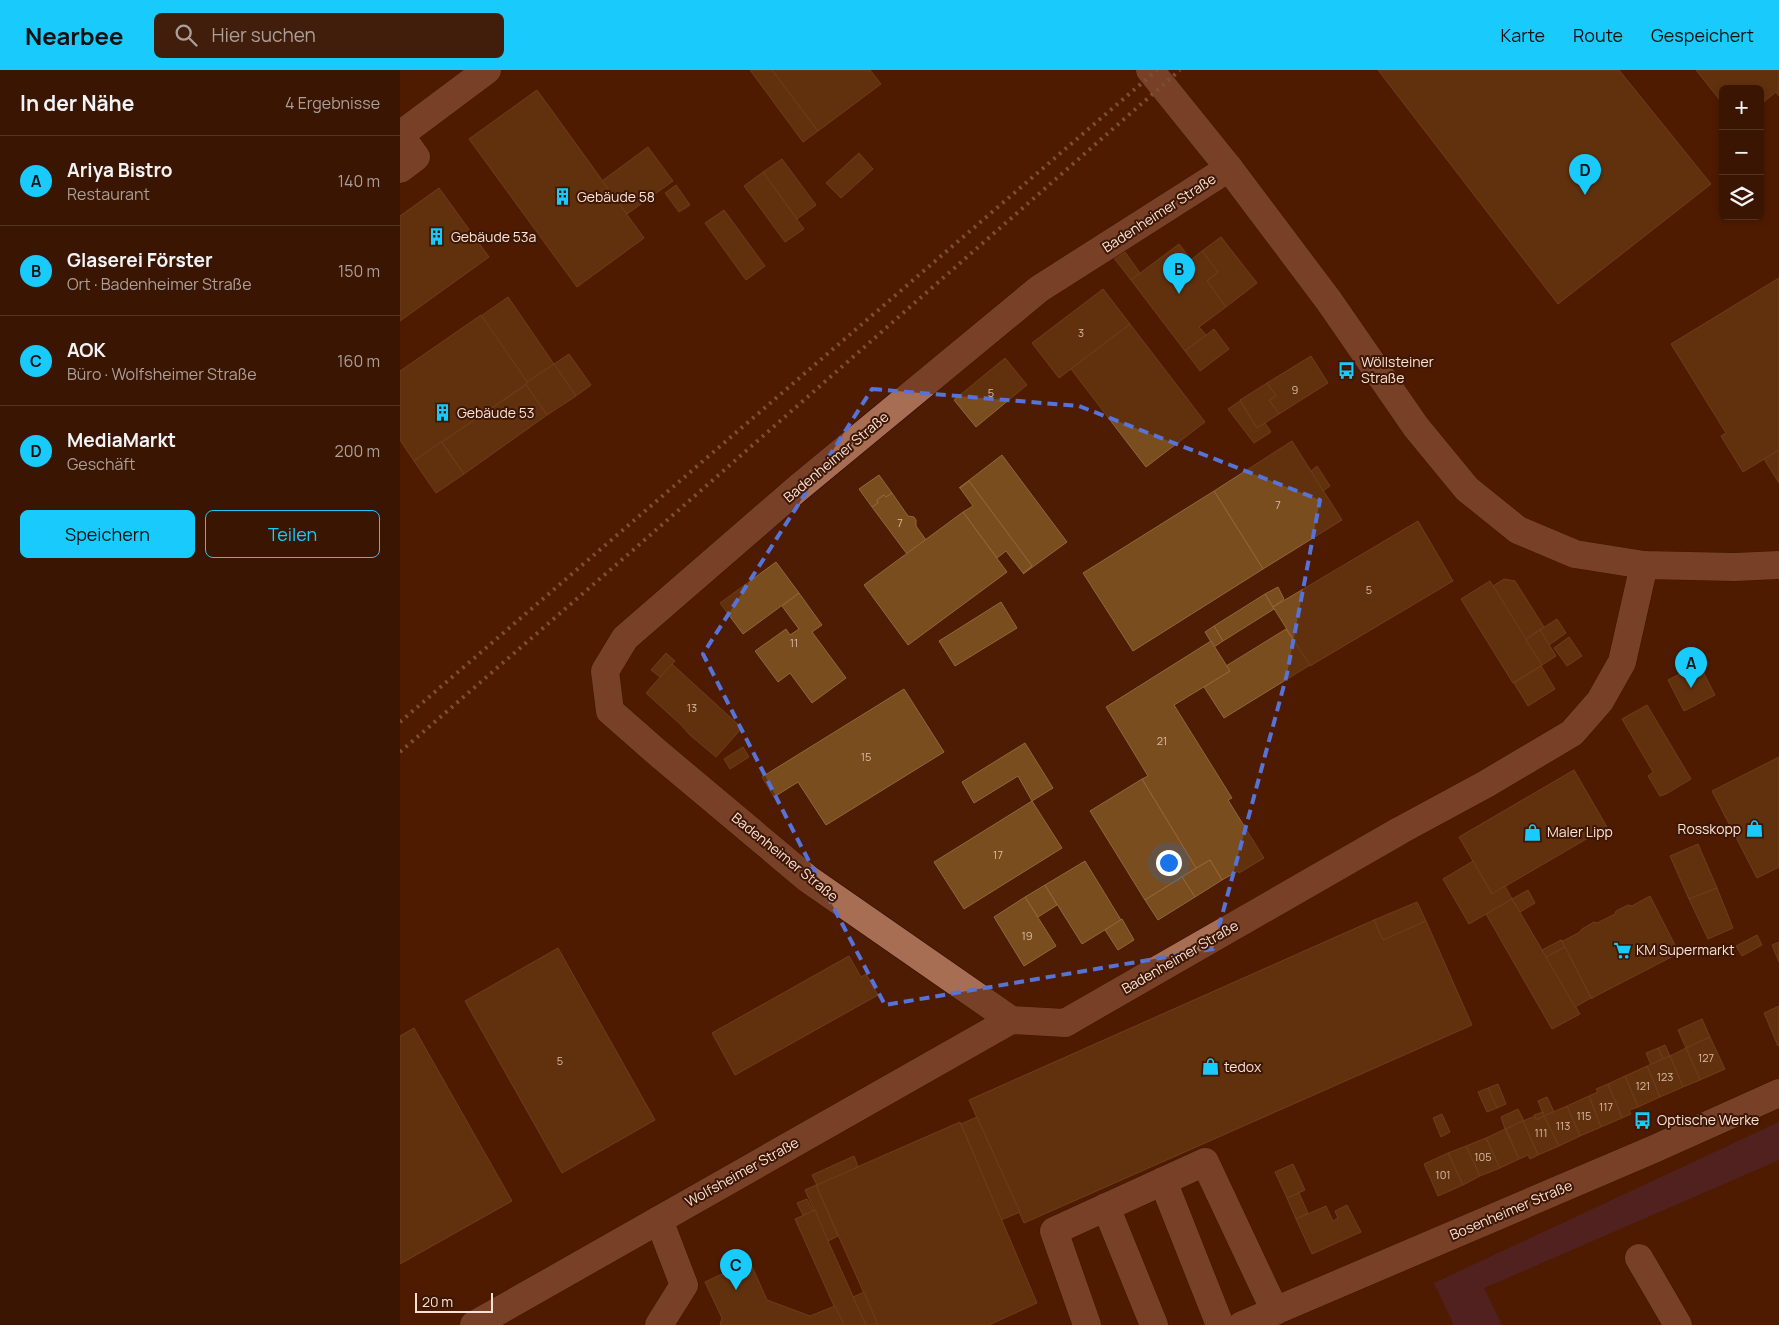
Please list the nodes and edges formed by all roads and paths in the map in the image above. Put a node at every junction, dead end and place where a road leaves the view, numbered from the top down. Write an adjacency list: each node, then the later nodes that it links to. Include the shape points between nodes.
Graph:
1 (487, 70): 4 (street, via 400,135 416,157)
2 (1150, 70): 3 (street)
3 (1229, 168): 5 (street, via 1329,301 1416,427 1467,489 1518,530 1575,554); 7 (street, Badenheimer Straße, via 1039,289 798,488 625,638 605,671 610,711 659,754 808,879)
4 (400, 169)
5 (1644, 565): 6 (street); 7 (street, Badenheimer Straße, via 1622,662 1600,702 1572,733 1065,1022)
6 (1779, 566)
7 (1010, 1020): 11 (street, Wolfsheimer Straße)
8 (1779, 1093): 13 (street, Bosenheimer Straße)
9 (1163, 1181): 10 (street); 13 (street, via 1205,1162); 18 (street)
10 (1106, 1207): 16 (street, via 1054,1231); 17 (street)
11 (659, 1220): 14 (street, Wolfsheimer Straße); 15 (street, via 684,1285)
12 (1639, 1258): 20 (street)
13 (1275, 1311): 19 (street, Bosenheimer Straße)
14 (474, 1325)
15 (659, 1325)
16 (1087, 1325)
17 (1154, 1325)
18 (1220, 1325)
19 (1242, 1325)
20 (1678, 1325)

